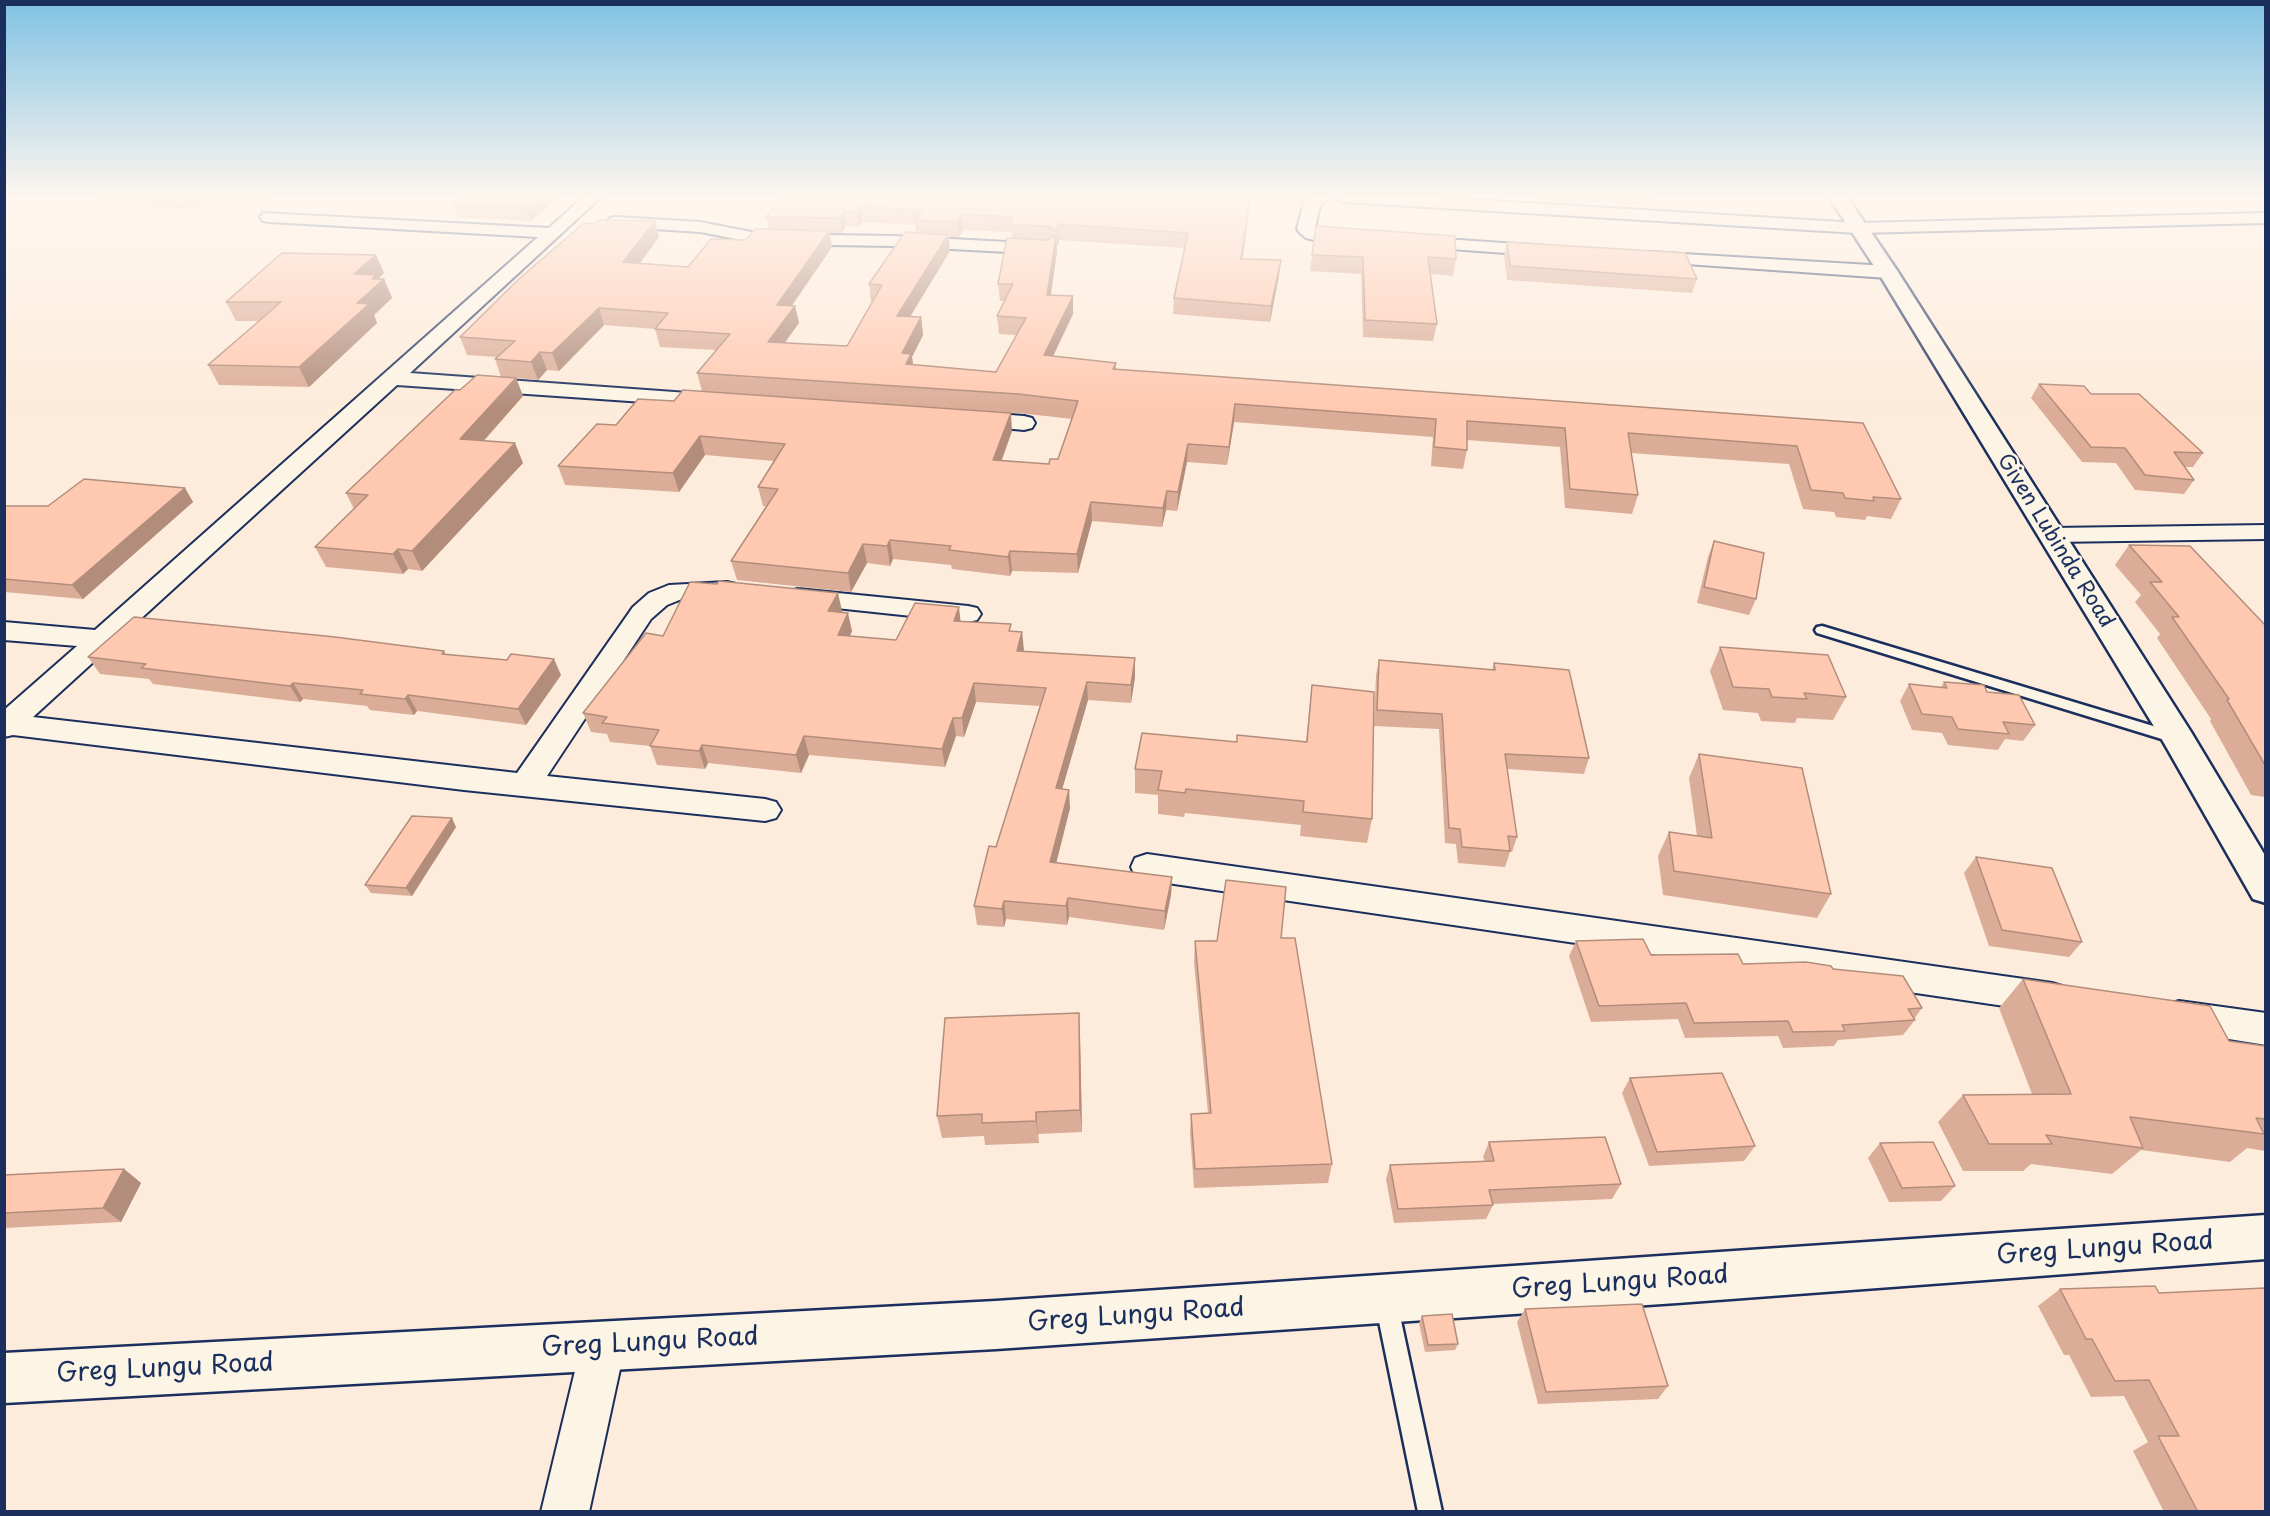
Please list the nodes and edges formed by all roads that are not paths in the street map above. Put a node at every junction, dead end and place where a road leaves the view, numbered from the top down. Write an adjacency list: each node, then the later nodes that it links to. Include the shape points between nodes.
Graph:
1 (513, 268): 5 (street)
2 (1819, 268): 4 (street)
3 (1885, 268): 4 (street, Given Lubinda Road)
4 (1888, 272): 10 (street, Given Lubinda Road)
5 (390, 378): 6 (street); 14 (street)
6 (742, 403)
7 (954, 418): 8 (street)
8 (1024, 423)
9 (2265, 532): 10 (street)
10 (2052, 535): 16 (street, Given Lubinda Road)
11 (968, 614): 17 (street, via 714,588 678,591 658,599 642,613)
12 (1822, 630): 16 (lane)
13 (4, 631): 14 (street)
14 (102, 639): 15 (street)
15 (6, 726): 17 (street)
16 (2180, 740): 20 (street, Given Lubinda Road)
17 (525, 785): 18 (street)
18 (765, 810)
19 (1147, 867): 21 (street)
20 (2265, 889)
21 (2077, 1002)
22 (2148, 1012): 23 (street)
23 (2265, 1029)
24 (2265, 1237): 25 (street, Greg Lungu Road)
25 (1385, 1299): 26 (street, Greg Lungu Road); 29 (lane)
26 (603, 1346): 27 (street, Greg Lungu Road); 28 (street)
27 (4, 1378)
28 (565, 1512)
29 (1430, 1512)

